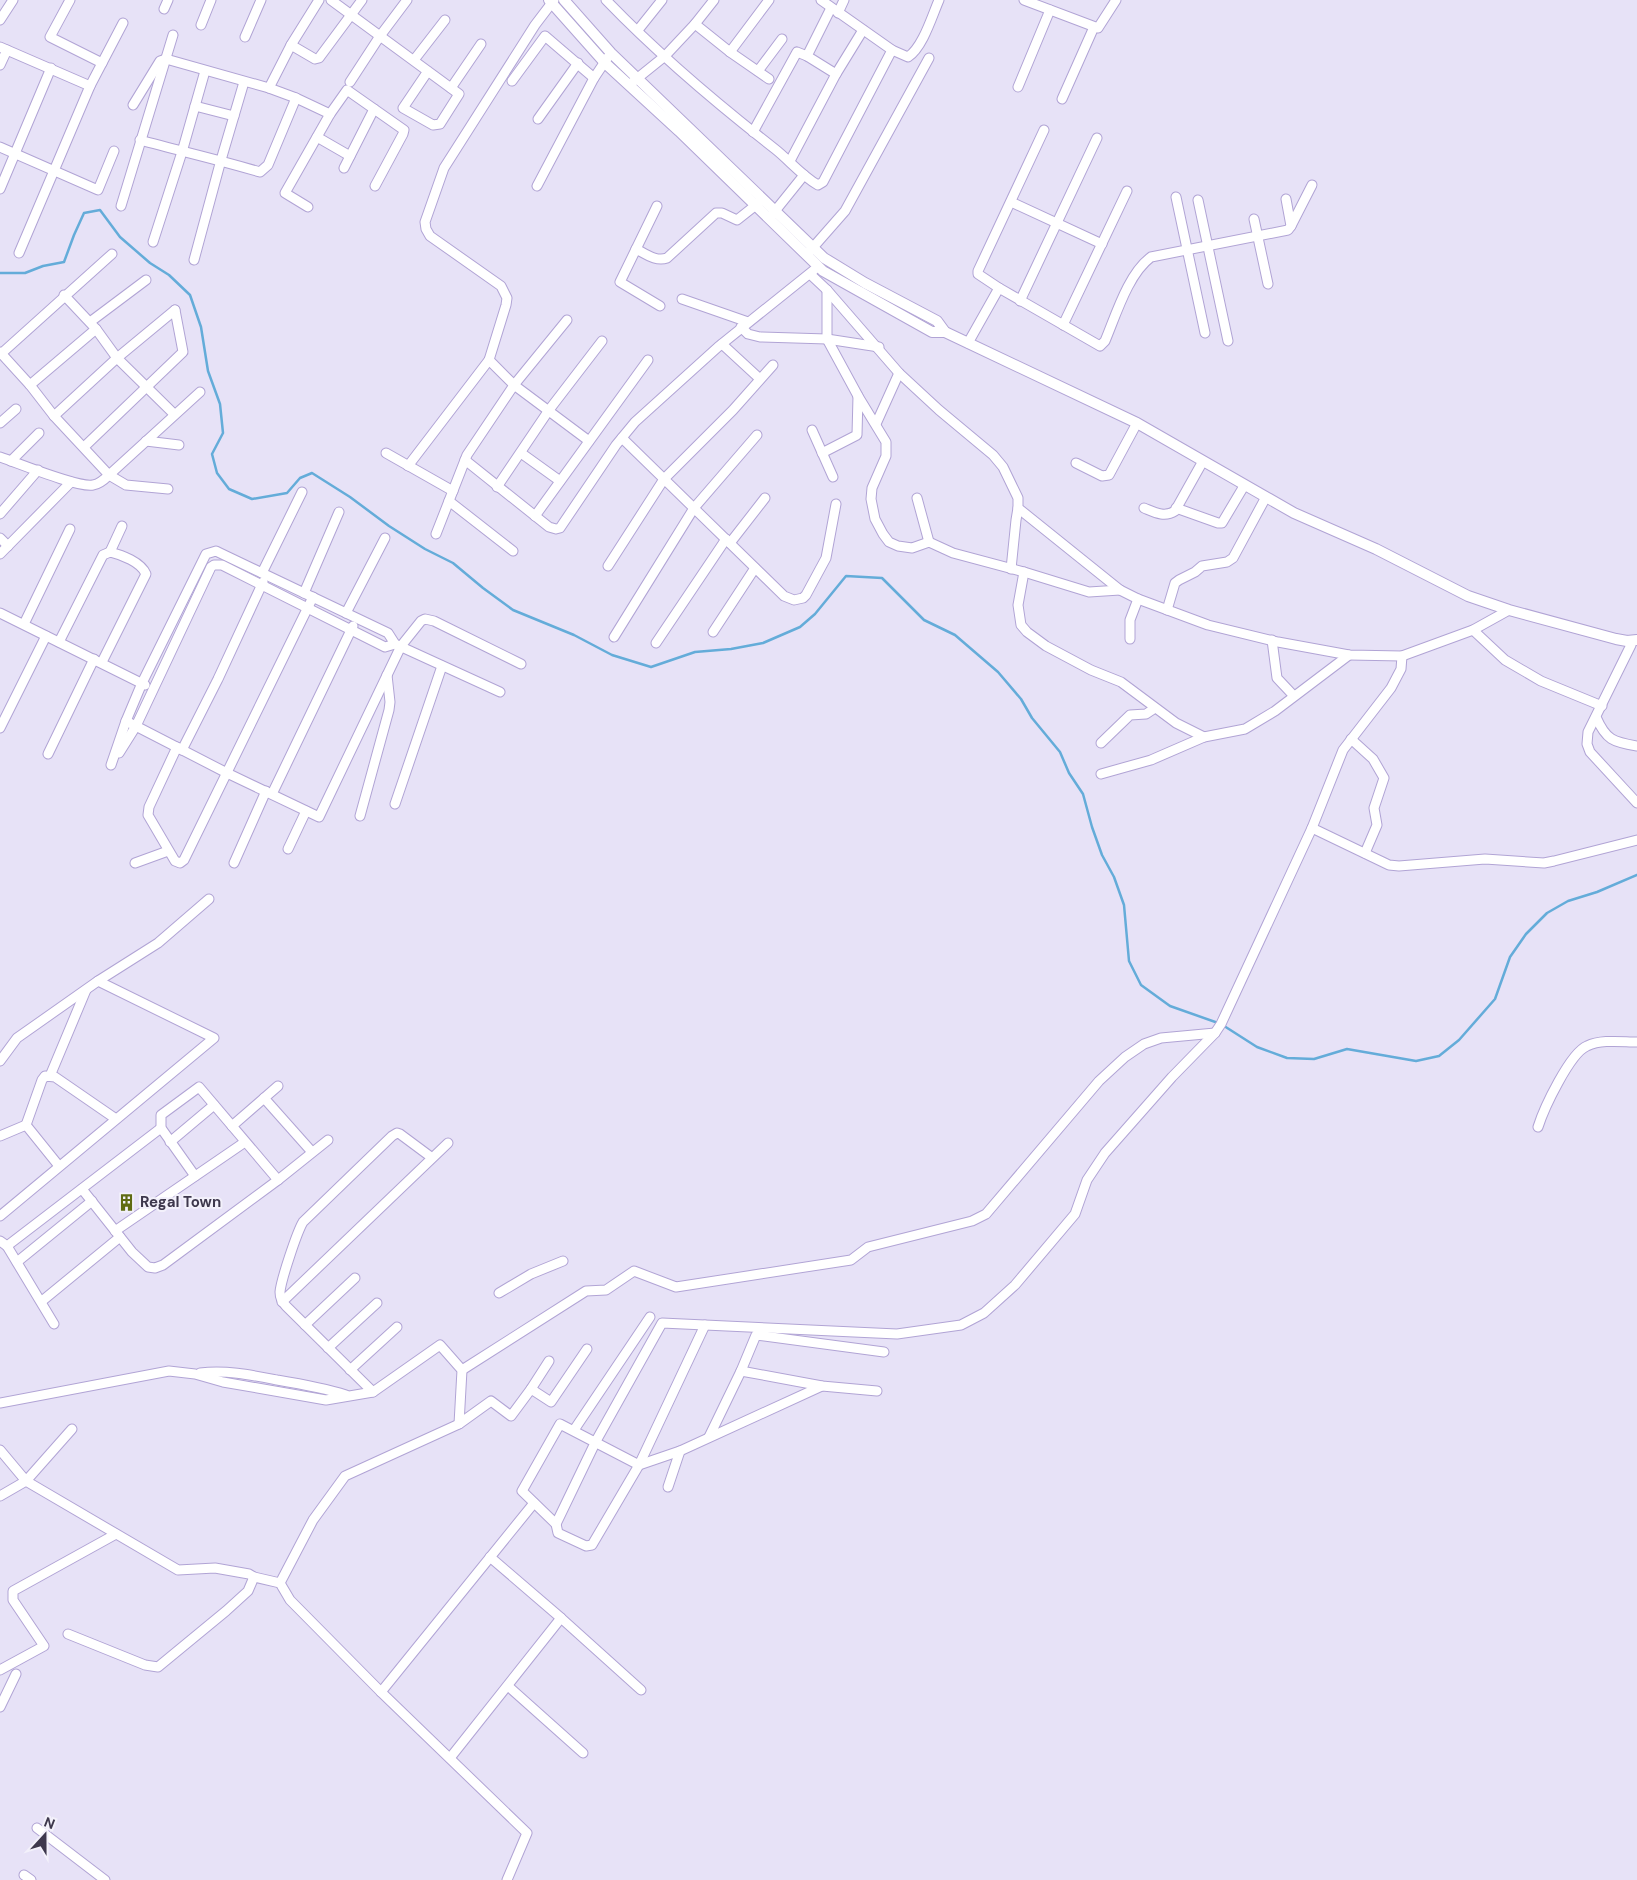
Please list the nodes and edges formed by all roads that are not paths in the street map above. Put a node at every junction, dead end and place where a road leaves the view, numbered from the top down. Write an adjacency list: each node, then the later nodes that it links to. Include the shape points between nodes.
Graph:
1 (12, 0): 25 (street)
2 (70, 0): 48 (street, via 50,37)
3 (168, 0): 21 (street)
4 (211, 0): 29 (street)
5 (261, 0): 35 (street)
6 (318, 0): 38 (street)
7 (331, 0): 24 (street)
8 (362, 0): 24 (street)
9 (407, 0): 34 (street)
10 (564, 0): 42 (street)
11 (662, 0): 31 (street)
12 (714, 0): 28 (street)
13 (769, 0): 41 (street)
14 (821, 0): 22 (street)
15 (844, 0): 22 (street)
16 (939, 0): 40 (street, via 911,56)
17 (1024, 0): 23 (street)
18 (1116, 0): 30 (street, via 1098,28)
19 (551, 1): 50 (street); 143 (street, via 444,168 425,222 430,236 496,281 507,298)
20 (609, 1): 31 (street)
21 (164, 9)
22 (835, 10): 32 (street); 44 (street)
23 (1050, 10): 30 (street); 65 (street)
24 (351, 14): 34 (street); 38 (street, via 319,58)
25 (0, 20)
26 (445, 20): 47 (street)
27 (123, 24): 48 (street)
28 (695, 24): 41 (street); 43 (street)
29 (201, 25)
30 (1094, 27): 69 (street)
31 (638, 30): 43 (street)
32 (863, 30): 40 (street); 56 (street)
33 (172, 35): 46 (street)
34 (380, 36): 47 (street); 62 (street)
35 (246, 37)
36 (782, 38): 55 (street)
37 (481, 44): 67 (street)
38 (291, 45): 66 (street)
39 (3, 48): 51 (street); 52 (street)
40 (892, 50): 90 (street, via 821,185)
41 (730, 52): 55 (street)
42 (611, 53): 50 (street); 58 (street)
43 (665, 56): 58 (street); 77 (street)
44 (807, 56): 56 (street); 77 (street, via 797,52)
45 (929, 58): 116 (street, via 844,210)
46 (166, 59): 53 (street); 70 (street, via 160,61); 80 (street)
47 (414, 60): 54 (street)
48 (102, 63): 64 (street)
49 (578, 63): 57 (street); 60 (street, via 545,36); 75 (street)
50 (605, 63): 57 (street); 63 (street)
51 (0, 65)
52 (51, 68): 64 (street); 84 (street)
53 (205, 71): 61 (street); 71 (street)
54 (428, 71): 67 (street); 67 (street, via 403,108 433,125 440,124 459,94)
55 (758, 72): 59 (street)
56 (836, 74): 87 (street)
57 (594, 78): 92 (street)
58 (638, 78): 63 (street); 97 (street)
59 (769, 79)
60 (512, 81)
61 (244, 82): 66 (street); 74 (street)
62 (350, 82)
63 (629, 85): 104 (street)
64 (90, 86): 89 (street)
65 (1018, 87)
66 (269, 88): 68 (street)
67 (451, 88)
68 (296, 98): 73 (street); 86 (street, via 268,165 260,172)
69 (1062, 99)
70 (133, 105)
71 (195, 106): 74 (street); 83 (street)
72 (374, 109): 73 (street, via 346,90); 85 (street); 91 (street, via 404,132)
73 (330, 114): 78 (street)
74 (234, 116): 86 (street)
75 (538, 119)
76 (1044, 130): 100 (street)
77 (754, 132): 87 (street)
78 (317, 137): 85 (street); 103 (street, via 285,193)
79 (1097, 138): 108 (street)
80 (140, 140): 83 (street); 101 (street)
81 (0, 147): 84 (street)
82 (114, 151): 89 (street, via 98,190)
83 (182, 152): 86 (street); 111 (street)
84 (16, 154): 89 (street); 94 (street)
85 (350, 156): 88 (street)
86 (221, 160): 119 (street)
87 (790, 161): 90 (street)
88 (344, 168)
89 (54, 170): 117 (street)
90 (804, 175): 105 (street)
91 (375, 186)
92 (537, 186)
93 (1312, 186): 109 (street)
94 (0, 190)
95 (1127, 191): 112 (street)
96 (1176, 197): 115 (street)
97 (764, 199): 104 (street); 105 (street)
98 (1286, 199): 109 (street)
99 (1198, 200): 113 (street)
100 (1011, 202): 108 (street); 124 (street, via 978,271 981,277)
101 (121, 206)
102 (657, 206): 114 (street)
103 (308, 207)
104 (756, 207): 106 (street); 114 (street, via 737,220 722,212 716,214 663,260)
105 (776, 210): 106 (street); 116 (street)
106 (768, 219): 116 (street)
107 (1254, 219): 110 (street)
108 (1057, 223): 112 (street); 128 (street)
109 (1291, 226): 110 (street, via 1284,232)
110 (1259, 237): 113 (street); 123 (street)
111 (153, 242)
112 (1102, 244): 132 (street)
113 (1209, 246): 115 (street); 137 (street)
114 (636, 249): 129 (street, via 620,282)
115 (1188, 250): 132 (street, via 1151,257 1144,262 1133,277 1102,345); 134 (street)
116 (809, 252): 120 (street)
117 (19, 254)
118 (112, 254): 126 (street)
119 (194, 260)
120 (821, 262): 121 (street); 138 (street, via 823,271 866,296 932,332 945,332)
121 (810, 274): 125 (street); 131 (street)
122 (146, 280): 133 (street)
123 (1268, 284)
124 (999, 288): 128 (street); 138 (street)
125 (827, 290): 135 (street); 140 (street)
126 (64, 295): 133 (street); 141 (street)
127 (682, 299): 131 (street)
128 (1020, 300): 132 (street)
129 (660, 306)
130 (567, 320): 149 (street)
131 (745, 324): 135 (street, via 751,335 760,337); 139 (street)
132 (1063, 325)
133 (93, 326): 142 (street); 148 (street)
134 (1204, 333)
135 (827, 339): 140 (street); 152 (street)
136 (602, 341): 154 (street)
137 (1228, 341)
138 (968, 343): 158 (street)
139 (722, 344): 147 (street); 163 (street, via 635,422)
140 (879, 348): 146 (street)
141 (1, 352): 148 (street)
142 (117, 358): 150 (street); 150 (street, via 175,310 182,352); 156 (street)
143 (489, 360): 149 (street); 176 (street)
144 (648, 360): 165 (street)
145 (773, 365): 147 (street)
146 (899, 373): 159 (street); 194 (street, via 998,461 1018,498)
147 (760, 380): 180 (street)
148 (30, 385): 156 (street)
149 (514, 385): 154 (street); 172 (street)
150 (146, 387): 155 (street); 167 (street)
151 (200, 392): 155 (street)
152 (858, 396): 159 (street); 170 (street, via 857,435)
153 (16, 409): 157 (street)
154 (549, 410): 165 (street); 169 (street)
155 (174, 414): 164 (street)
156 (54, 416): 167 (street)
157 (0, 423)
158 (1136, 423): 174 (street); 175 (street, via 1109,475 1102,476)
159 (876, 424): 206 (street, via 887,448 872,488 875,519 883,534 898,546 912,548)
160 (812, 430): 170 (street)
161 (39, 433): 173 (street)
162 (757, 435): 193 (street)
163 (622, 438): 180 (street); 199 (street, via 560,528 552,529)
164 (146, 441): 166 (street); 178 (street)
165 (589, 441): 181 (street)
166 (179, 445)
167 (84, 447): 178 (street)
168 (386, 453): 176 (street)
169 (521, 453): 181 (street); 184 (street)
170 (822, 453): 179 (street)
171 (0, 457): 173 (street)
172 (465, 460): 184 (street); 187 (street)
173 (11, 461): 177 (street)
174 (1203, 461): 183 (street); 196 (street)
175 (1076, 463)
176 (408, 466): 187 (street)
177 (38, 470): 182 (street); 198 (street)
178 (110, 475): 182 (street, via 96,485); 185 (street, via 126,485)
179 (833, 477)
180 (664, 479): 193 (street); 213 (street)
181 (560, 481): 199 (street)
182 (70, 482): 207 (street)
183 (1244, 486): 188 (street); 196 (street, via 1222,523)
184 (497, 488): 199 (street)
185 (168, 489)
186 (302, 492): 217 (street)
187 (452, 492): 191 (street)
188 (1266, 497): 224 (street, via 1234,558 1202,566 1175,583); 225 (street, via 1468,596)
189 (765, 498): 205 (street)
190 (917, 498): 206 (street)
191 (449, 502): 202 (street); 208 (street)
192 (836, 504): 214 (street, via 826,558 803,598 794,600 784,596)
193 (694, 508): 205 (street); 234 (street)
194 (1018, 508): 215 (street); 219 (street)
195 (1144, 508): 196 (street, via 1162,515 1172,513)
196 (1176, 508)
197 (339, 512): 220 (street)
198 (0, 514)
199 (535, 516)
200 (122, 526): 209 (street)
201 (70, 528): 229 (street)
202 (436, 534)
203 (0, 538): 207 (street)
204 (385, 538): 227 (street)
205 (728, 541): 214 (street); 238 (street)
206 (929, 542): 215 (street, via 953,553)
207 (8, 546): 211 (street)
208 (513, 551)
209 (110, 552): 237 (street, via 103,555); 243 (street, via 126,557 146,574)
210 (210, 552): 212 (street); 217 (street, via 220,553); 247 (street, via 206,554)
211 (0, 554)
212 (214, 564): 218 (street); 248 (street)
213 (608, 566)
214 (756, 568): 232 (street)
215 (1011, 569): 216 (street)
216 (1024, 572): 219 (street, via 1089,592); 252 (street, via 1018,611 1021,625 1027,632 1091,670 1121,682)
217 (264, 574): 218 (street); 220 (street)
218 (261, 586): 223 (street); 261 (street, via 218,679)
219 (1120, 590): 222 (street)
220 (304, 592): 221 (street)
221 (313, 597): 223 (street); 227 (street)
222 (1138, 599): 224 (street); 235 (street, via 1130,620)
223 (307, 608): 231 (street); 263 (street)
224 (1167, 610): 236 (street, via 1208,625)
225 (1509, 610): 230 (street); 239 (street)
226 (0, 613): 229 (street)
227 (346, 614): 228 (street)
228 (356, 619): 231 (street); 240 (street, via 388,633)
229 (24, 624): 233 (street)
230 (1473, 630): 242 (street); 251 (street, via 1505,660 1541,681)
231 (351, 631): 240 (street, via 385,647); 265 (street)
232 (713, 632)
233 (46, 636): 237 (street); 256 (street)
234 (614, 637)
235 (1130, 638)
236 (1272, 640): 241 (street); 250 (street, via 1277,678)
237 (60, 642): 243 (street)
238 (656, 643)
239 (1635, 644): 251 (street)
240 (398, 645): 244 (street, via 421,621 428,619); 245 (street); 246 (street)
241 (1350, 655): 242 (street); 250 (street)
242 (1402, 656): 258 (street, via 1401,669 1391,688)
243 (98, 661): 247 (street); 262 (street)
244 (521, 664)
245 (442, 666): 249 (street); 267 (street)
246 (387, 675): 268 (street, via 319,817); 269 (street, via 389,710)
247 (142, 683): 248 (street); 254 (street)
248 (152, 688): 255 (street)
249 (500, 692)
250 (1293, 696): 257 (street, via 1245,729)
251 (1602, 706): 253 (street)
252 (1155, 708): 257 (street, via 1180,726); 259 (street, via 1146,714 1126,717)
253 (1596, 717): 260 (street, via 1609,738); 266 (street, via 1586,744)
254 (126, 721): 255 (street); 255 (street, via 111,765)
255 (136, 726): 261 (street)
256 (0, 728)
257 (1204, 737): 264 (street, via 1151,760)
258 (1351, 739): 270 (street, via 1343,750); 274 (street, via 1373,759 1384,778 1374,808 1377,825)
259 (1101, 743)
260 (1637, 746)
261 (180, 749): 263 (street); 273 (street, via 148,811 150,821)
262 (48, 754)
263 (227, 773): 265 (street); 273 (street, via 184,860 177,863)
264 (1101, 774)
265 (269, 793): 268 (street); 276 (street)
266 (1637, 803)
267 (394, 804)
268 (306, 811): 272 (street)
269 (360, 816)
270 (1312, 828): 274 (street); 280 (street)
271 (1637, 840): 274 (street, via 1544,862 1485,859 1399,866 1389,865)
272 (288, 849)
273 (168, 850): 275 (street)
274 (1365, 853)
275 (135, 863)
276 (234, 863)
277 (209, 899): 278 (street, via 158,943)
278 (98, 981): 279 (street); 287 (street, via 214,1038)
279 (86, 990): 282 (street, via 17,1038); 283 (street)
280 (1214, 1033): 316 (street, via 1105,1153 1088,1180 1075,1214 1015,1285 984,1313 961,1325 897,1334); 324 (street, via 1161,1038 1144,1044 1125,1057 1099,1082 986,1214 972,1221 868,1247 851,1260 676,1287 634,1271 606,1290 586,1291)
281 (1637, 1042): 290 (street, via 1586,1046 1574,1057)
282 (0, 1061)
283 (50, 1076): 287 (street); 288 (street, via 42,1080)
284 (278, 1086): 285 (street)
285 (264, 1098): 289 (street); 297 (street)
286 (214, 1105): 289 (street); 291 (street, via 199,1087 161,1115); 294 (street)
287 (116, 1119): 299 (street)
288 (26, 1125): 292 (street); 299 (street)
289 (232, 1126): 295 (street)
290 (1538, 1126)
291 (161, 1128): 294 (street); 302 (street)
292 (0, 1136)
293 (328, 1140): 297 (street)
294 (170, 1142): 300 (street)
295 (245, 1142): 300 (street); 301 (street)
296 (448, 1143): 298 (street)
297 (312, 1152): 301 (street)
298 (432, 1157): 312 (street); 312 (street, via 400,1134 388,1139 300,1227 280,1291)
299 (59, 1166): 304 (street)
300 (196, 1176): 305 (street)
301 (278, 1180): 305 (street, via 159,1267 148,1267)
302 (82, 1189): 303 (street); 306 (street)
303 (92, 1201): 305 (street); 308 (street)
304 (0, 1216)
305 (118, 1234): 311 (street)
306 (3, 1244): 308 (street)
307 (563, 1260): 310 (street)
308 (17, 1262): 311 (street)
309 (355, 1278): 317 (street)
310 (499, 1293)
311 (42, 1301): 315 (street)
312 (282, 1302): 317 (street)
313 (377, 1303): 319 (street)
314 (650, 1318): 337 (street)
315 (54, 1324)
316 (705, 1324): 339 (street, via 662,1323); 342 (street)
317 (305, 1325): 319 (street)
318 (397, 1327): 323 (street)
319 (328, 1348): 323 (street)
320 (587, 1350): 329 (street, via 551,1402)
321 (884, 1352): 325 (street, via 756,1335)
322 (549, 1361): 329 (street)
323 (350, 1370): 331 (street)
324 (462, 1370): 331 (street, via 440,1345); 335 (street)
325 (741, 1371): 328 (street); 338 (street)
326 (195, 1374): 327 (street, via 230,1372); 332 (street); 334 (street, via 169,1371)
327 (292, 1382): 332 (street); 333 (street)
328 (822, 1386): 330 (street); 338 (street)
329 (531, 1389): 335 (street, via 511,1416 491,1401)
330 (877, 1391)
331 (372, 1392): 333 (street)
332 (290, 1394): 333 (street, via 326,1400)
333 (346, 1396)
334 (0, 1403)
335 (458, 1424): 351 (street, via 345,1476 313,1520)
336 (72, 1429): 343 (street)
337 (574, 1430): 339 (street); 346 (street, via 560,1424 522,1491)
338 (709, 1437): 341 (street)
339 (596, 1441): 342 (street); 347 (street)
340 (0, 1450): 343 (street)
341 (680, 1451): 342 (street); 344 (street)
342 (639, 1465): 347 (street, via 592,1545 586,1546 558,1533)
343 (26, 1481): 345 (street); 348 (street)
344 (668, 1487)
345 (0, 1496)
346 (534, 1503): 347 (street); 349 (street)
347 (556, 1524)
348 (116, 1534): 350 (street, via 178,1570 215,1568); 354 (street, via 13,1591 13,1600 44,1646)
349 (490, 1557): 352 (street); 358 (street)
350 (254, 1577): 351 (street); 353 (street, via 248,1591 158,1666 145,1665)
351 (280, 1583): 358 (street, via 290,1600)
352 (561, 1618): 356 (street); 357 (street)
353 (68, 1634)
354 (0, 1670)
355 (16, 1674): 359 (street)
356 (508, 1686): 360 (street); 361 (street)
357 (640, 1690)
358 (381, 1692): 361 (street)
359 (0, 1706)
360 (583, 1753)
361 (450, 1758): 364 (street, via 527,1833)
362 (37, 1828): 363 (street)
363 (105, 1880)
364 (507, 1880)

